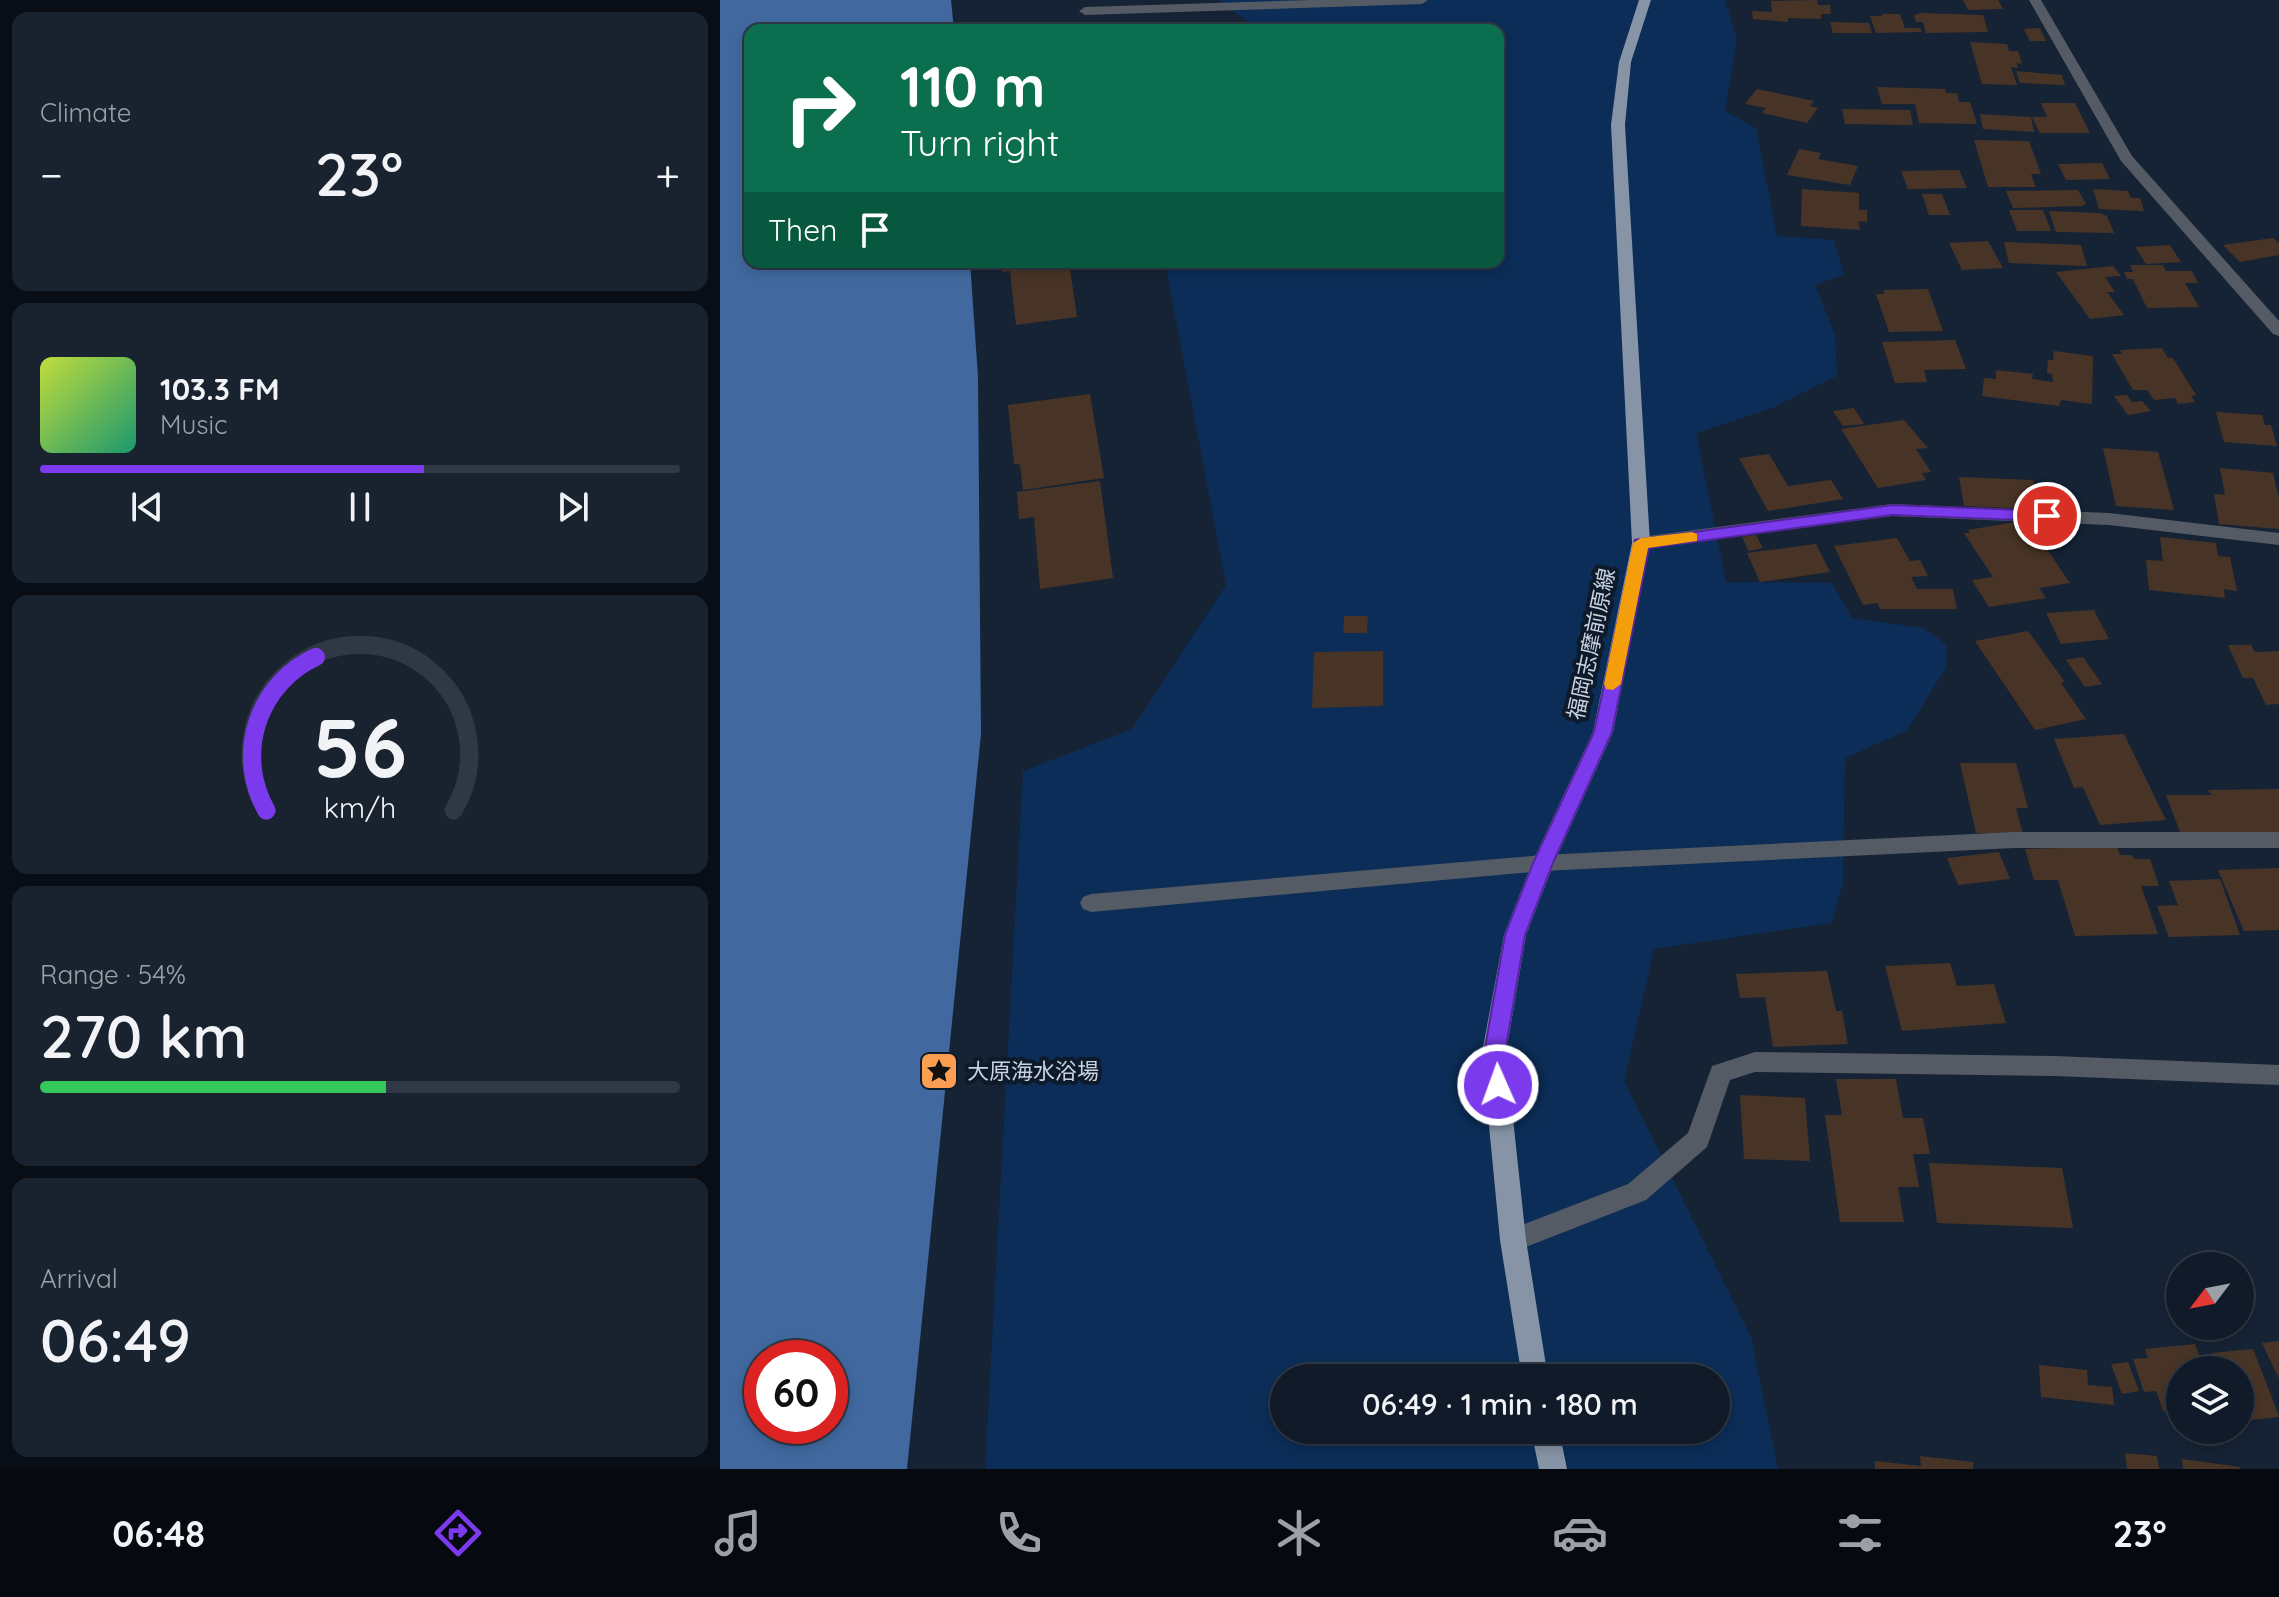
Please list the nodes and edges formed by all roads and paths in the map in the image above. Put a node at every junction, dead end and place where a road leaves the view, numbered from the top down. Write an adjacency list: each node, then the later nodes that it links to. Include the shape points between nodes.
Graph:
1 (1422, 0): 4 (street)
2 (1645, 0): 7 (main road, 福岡志摩前原線, via 1625,62 1618,125)
3 (2035, 0): 5 (street, via 2126,158)
4 (1085, 11)
5 (2279, 331)
6 (2279, 539): 7 (street, via 2109,519 1892,510)
7 (1641, 543): 9 (main road, 福岡志摩前原線, via 1603,732)
8 (2279, 840): 9 (street, via 2014,840)
9 (1543, 863): 10 (street); 12 (main road, 福岡志摩前原線, via 1515,935 1494,1053)
10 (1091, 903)
11 (2279, 1075): 12 (street, via 1755,1062 1720,1073 1698,1139 1637,1192)
12 (1513, 1240): 13 (main road, 福岡志摩前原線)
13 (1533, 1364)
14 (1548, 1444): 15 (main road)
15 (1553, 1469)

